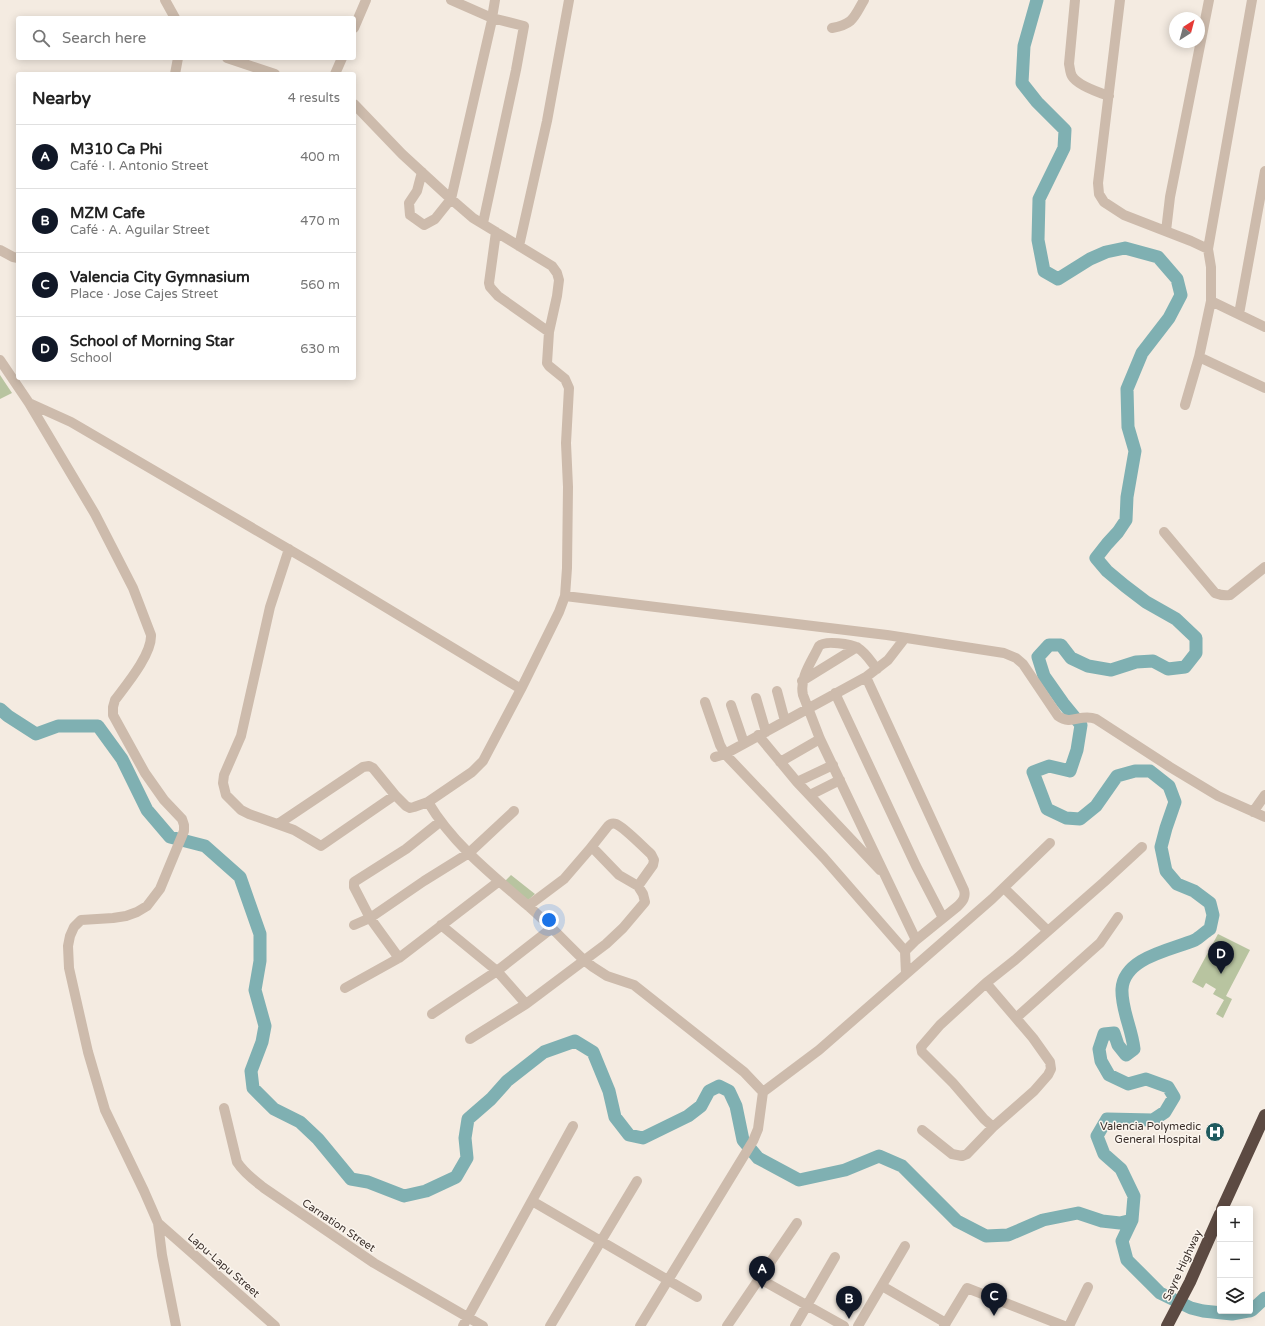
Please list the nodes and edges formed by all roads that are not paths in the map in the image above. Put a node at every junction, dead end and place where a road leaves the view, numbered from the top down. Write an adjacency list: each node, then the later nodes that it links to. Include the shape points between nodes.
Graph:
1 (165, 0): 11 (street)
2 (366, 0): 13 (street)
3 (451, 0): 12 (street)
4 (495, 0): 12 (street)
5 (569, 0): 29 (street, via 547,121)
6 (864, 0): 14 (street, via 852,20 844,26)
7 (1074, 0): 21 (street, via 1069,64 1071,74 1076,81)
8 (1120, 0): 21 (street)
9 (1209, 0): 27 (street, via 1170,197)
10 (1252, 0): 30 (street)
11 (174, 16)
12 (492, 18): 25 (street); 26 (street, via 524,26)
13 (356, 23)
14 (832, 28)
15 (178, 60): 18 (street)
16 (233, 60): 19 (street)
17 (341, 60): 20 (street)
18 (175, 72)
19 (268, 72)
20 (336, 72)
21 (1109, 96): 27 (street, via 1098,183 1099,194 1104,202 1124,215)
22 (356, 110): 24 (street)
23 (1265, 171): 34 (street)
24 (422, 172): 25 (street); 25 (street, via 417,191 410,203 410,215 424,225 435,219)
25 (451, 199): 26 (street)
26 (483, 223): 28 (street)
27 (1166, 231): 30 (street)
28 (496, 232): 29 (street); 36 (street, via 490,287 498,296)
29 (519, 246): 36 (street, via 552,266 557,272 558,290)
30 (1208, 249): 33 (street)
31 (0, 250): 32 (street)
32 (16, 258)
33 (1211, 301): 34 (street); 37 (street)
34 (1239, 314): 35 (street)
35 (1265, 327)
36 (549, 332): 45 (street, via 547,363 565,379 569,388)
37 (1199, 357): 39 (street); 41 (street)
38 (0, 360): 40 (street)
39 (1265, 388)
40 (29, 404): 43 (street, via 71,422); 116 (street, via 95,514 133,588 151,635 142,661 115,700 113,715 145,773 184,824 179,845 160,889 147,906 126,916 81,920 74,926 68,946 69,968 88,1052 105,1110)
41 (1185, 405)
42 (1164, 532): 44 (street, via 1215,593 1230,595)
43 (289, 549): 51 (street); 76 (street, via 270,607 241,736 223,783 226,795 242,810)
44 (1265, 566)
45 (565, 596): 46 (street); 51 (street)
46 (906, 638): 48 (street); 73 (street, via 1004,653 1016,658 1023,664 1058,716 1064,720 1083,717 1096,719 1218,796)
47 (857, 647): 48 (street); 50 (street); 50 (street, via 830,642 821,644)
48 (877, 669): 49 (street)
49 (866, 677): 53 (street); 88 (street, via 964,890 963,901)
50 (802, 681): 57 (street, via 801,689)
51 (521, 689): 71 (street, via 482,761 472,772)
52 (777, 691): 58 (street)
53 (835, 693): 57 (street); 88 (street)
54 (756, 698): 59 (street)
55 (705, 702): 62 (street)
56 (730, 704): 61 (street)
57 (808, 708): 58 (street); 60 (street)
58 (785, 721): 59 (street)
59 (762, 734): 61 (street); 64 (street)
60 (820, 739): 64 (street); 65 (street)
61 (744, 743): 62 (street)
62 (725, 754): 63 (street); 94 (street, via 824,858)
63 (715, 757)
64 (780, 762): 67 (street)
65 (833, 765): 66 (street); 67 (street)
66 (840, 780): 69 (street); 81 (street)
67 (797, 782): 69 (street)
68 (395, 795): 71 (street, via 410,808); 76 (street, via 321,846); 76 (street, via 373,768 363,767)
69 (810, 795): 81 (street)
70 (1265, 795): 73 (street)
71 (428, 802): 75 (street)
72 (514, 811): 80 (street)
73 (1253, 812): 74 (street)
74 (1265, 817)
75 (441, 821): 80 (street); 87 (street, via 406,850 354,882 354,887)
76 (278, 824)
77 (1050, 843): 84 (street)
78 (592, 847): 83 (street, via 619,875); 83 (street, via 610,825 615,824 621,828 651,854 654,860); 85 (street, via 564,879)
79 (1142, 847): 92 (street)
80 (469, 853): 82 (street); 87 (street, via 424,880)
81 (887, 877): 93 (street)
82 (498, 882): 85 (street); 90 (street)
83 (638, 886): 96 (street, via 645,899 643,905 612,938)
84 (1004, 888): 92 (street); 98 (street)
85 (528, 906): 91 (street)
86 (1118, 917): 103 (street, via 1100,942)
87 (370, 918): 89 (street); 95 (street)
88 (943, 918): 93 (street)
89 (354, 925)
90 (441, 925): 95 (street); 97 (street)
91 (552, 928): 96 (street); 97 (street)
92 (1048, 931): 99 (street)
93 (916, 940): 94 (street)
94 (905, 951): 98 (street)
95 (399, 958): 100 (street)
96 (584, 960): 101 (street); 105 (street, via 607,976 634,985 744,1072)
97 (497, 971): 101 (street); 102 (street)
98 (906, 974): 105 (street, via 819,1050)
99 (986, 983): 103 (street); 109 (street, via 940,1025 921,1047 922,1052)
100 (345, 988)
101 (526, 1004): 104 (street)
102 (432, 1014)
103 (1016, 1018): 109 (street, via 1050,1062 1051,1069 1046,1079)
104 (470, 1039)
105 (763, 1092): 122 (street, via 758,1129 753,1141)
106 (224, 1108): 127 (street, Carnation Street, via 237,1162 247,1175 374,1263)
107 (1265, 1115): 111 (highway)
108 (573, 1126): 113 (street)
109 (993, 1127): 110 (street, via 962,1156 952,1154)
110 (922, 1130)
111 (1261, 1132): 114 (highway)
112 (637, 1181): 118 (street)
113 (532, 1201): 118 (street); 127 (street)
114 (1224, 1206)
115 (1217, 1221): 128 (highway, Sayre Highway, via 1190,1282)
116 (158, 1223): 130 (street); 131 (street, Lapu-Lapu Street)
117 (797, 1223): 121 (street)
118 (601, 1240): 122 (street); 134 (street)
119 (905, 1246): 123 (street)
120 (835, 1257): 126 (street)
121 (760, 1279): 126 (street); 136 (street)
122 (669, 1280): 125 (street); 135 (street)
123 (882, 1286): 129 (street); 139 (street)
124 (1088, 1287): 141 (street)
125 (697, 1297)
126 (807, 1306): 137 (street); 138 (street)
127 (468, 1317): 132 (street); 133 (street, Carnation Street)
128 (1169, 1321)
129 (945, 1324): 140 (street, via 967,1288)
130 (176, 1326)
131 (275, 1326)
132 (463, 1326)
133 (483, 1326)
134 (550, 1326)
135 (640, 1326)
136 (728, 1326)
137 (795, 1326)
138 (844, 1326)
139 (858, 1326)
140 (1064, 1326)
141 (1069, 1326)

